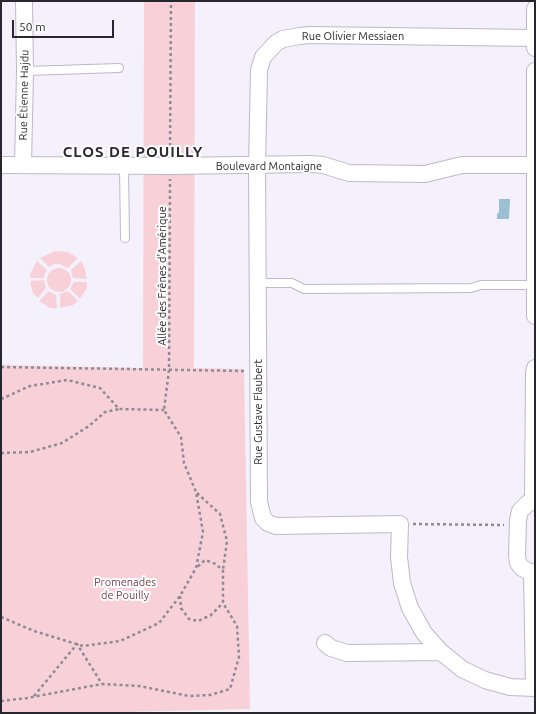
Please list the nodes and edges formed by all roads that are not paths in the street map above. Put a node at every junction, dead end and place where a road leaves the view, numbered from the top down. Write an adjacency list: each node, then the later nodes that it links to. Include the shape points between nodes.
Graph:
1 (24, 1): 7 (street, Rue Étienne Hajdu)
2 (532, 1): 3 (street)
3 (535, 10): 4 (street)
4 (535, 38): 5 (street); 11 (street, Rue Olivier Messiaen, via 309,35 283,39 263,57 259,70)
5 (535, 49)
6 (119, 68): 7 (lane)
7 (25, 71): 9 (street, Rue Étienne Hajdu)
8 (535, 71): 12 (street)
9 (23, 164): 10 (street, Boulevard Montaigne); 13 (street, Boulevard Montaigne)
10 (1, 165)
11 (257, 165): 12 (street, Boulevard Montaigne, via 319,164 349,173 425,174 462,165); 13 (street, Boulevard Montaigne, via 170,174); 15 (street, Rue Gustave Flaubert)
12 (535, 165): 16 (street)
13 (124, 166): 14 (lane)
14 (125, 238)
15 (257, 283): 16 (lane, via 292,283 304,289); 22 (street, Rue Gustave Flaubert, via 259,502 263,518 276,526 400,524 399,557 402,583 410,608 424,633)
16 (535, 285): 17 (street)
17 (535, 316)
18 (535, 368): 19 (street)
19 (534, 502): 20 (street, via 522,508 518,525 518,560 522,568)
20 (534, 572): 23 (street)
21 (325, 643): 22 (street, via 331,648 347,653)
22 (441, 652): 23 (street, via 462,669 485,680 510,687)
23 (534, 688)

